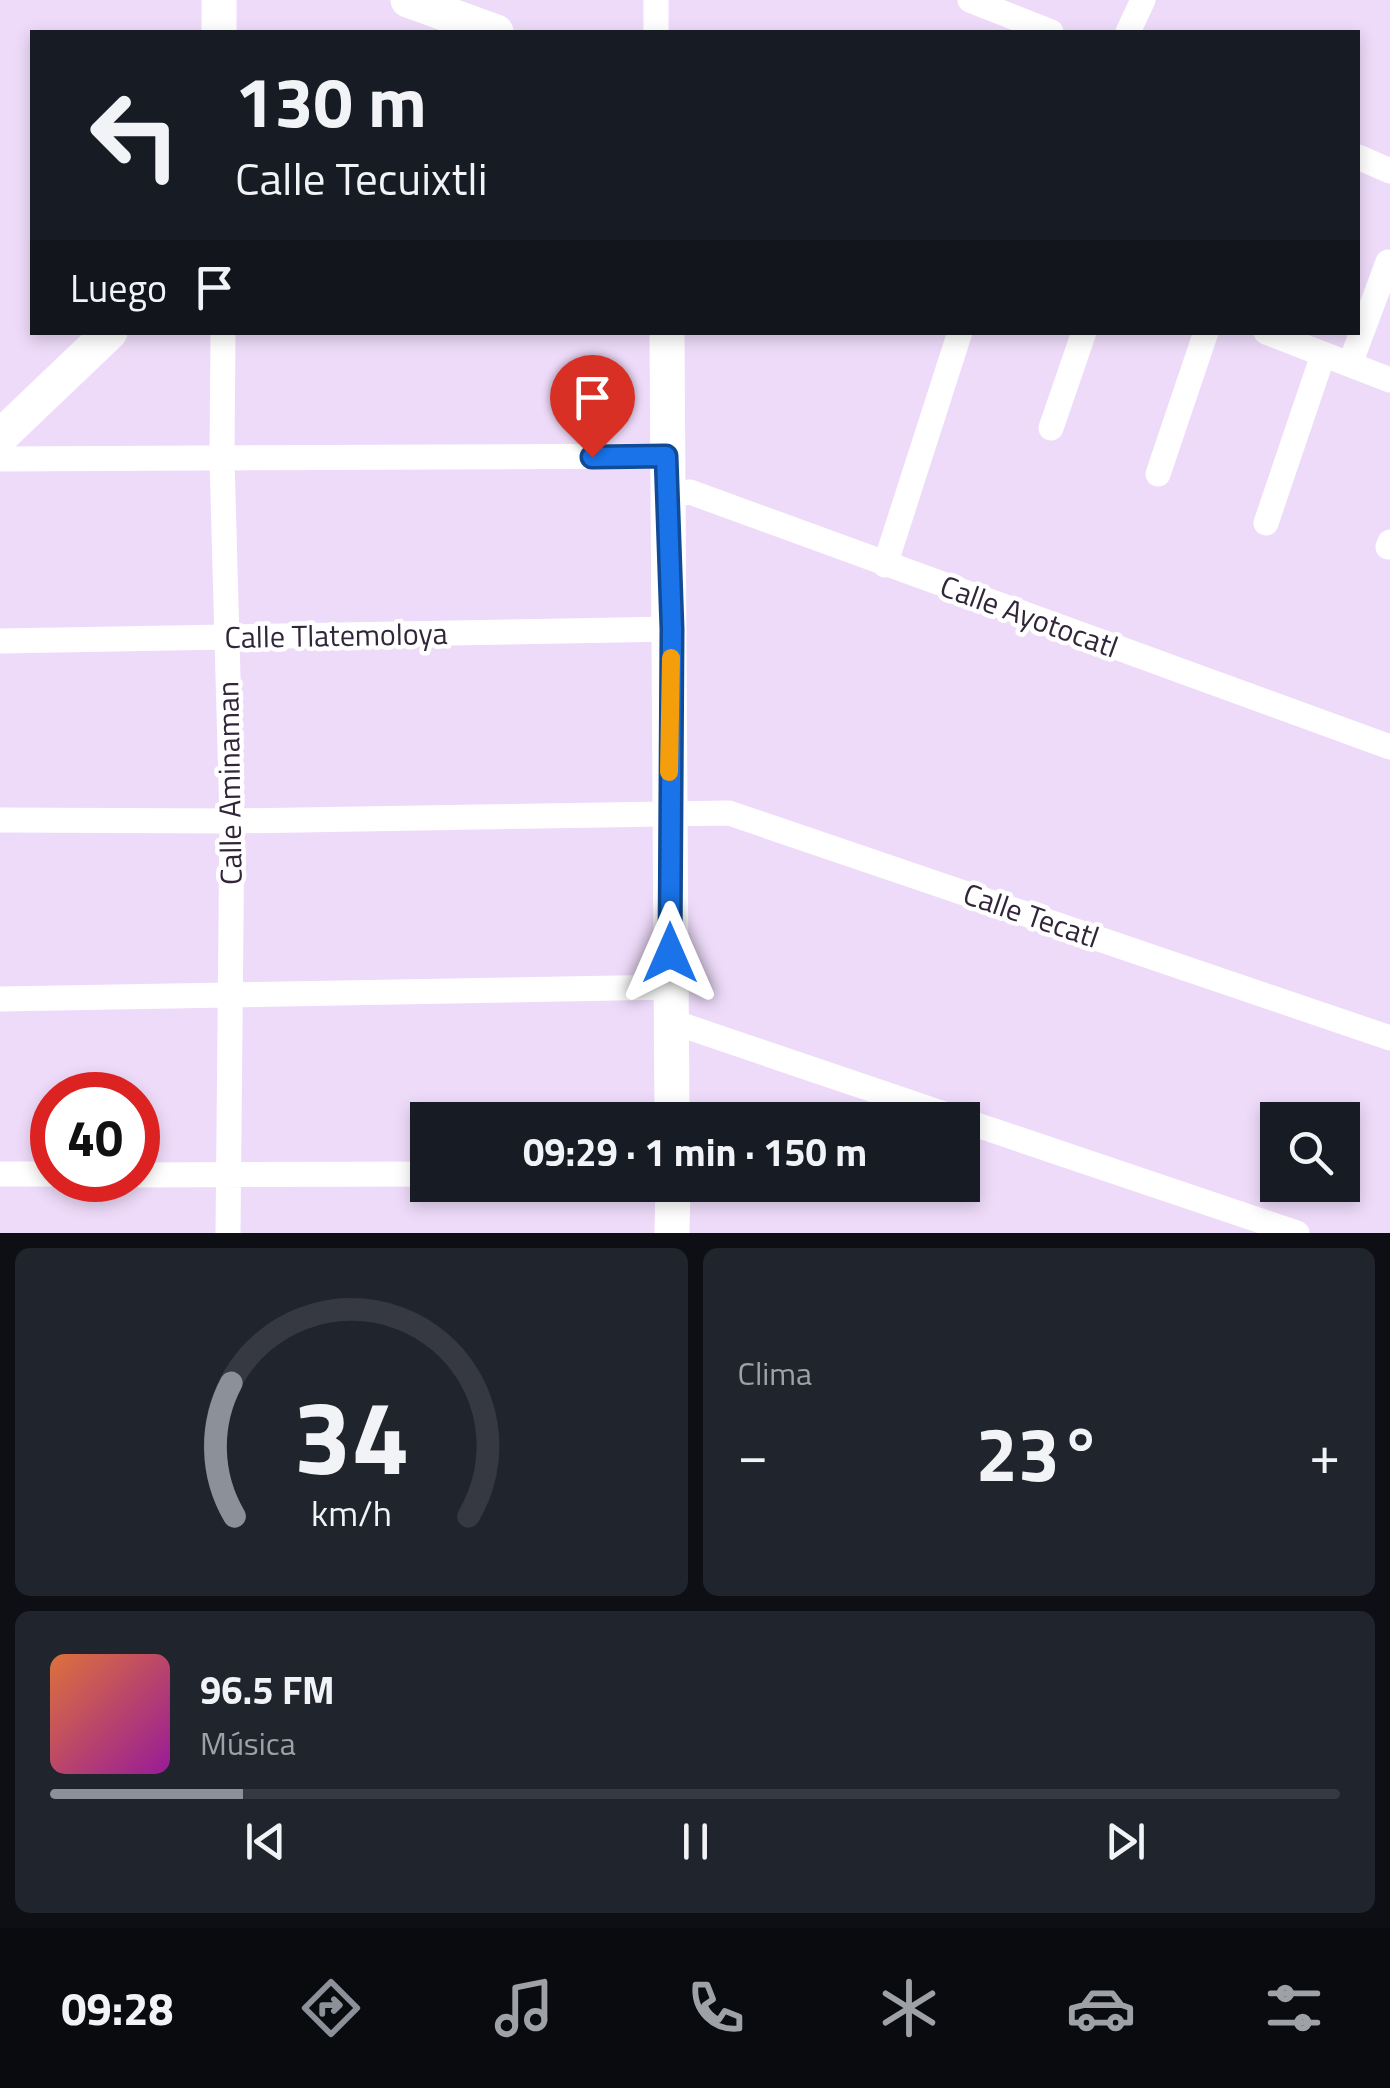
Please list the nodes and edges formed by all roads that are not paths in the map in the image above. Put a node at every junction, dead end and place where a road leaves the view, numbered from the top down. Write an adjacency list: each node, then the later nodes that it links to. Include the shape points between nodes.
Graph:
1 (219, 0): 6 (street)
2 (408, 0): 7 (street)
3 (656, 0): 8 (street)
4 (970, 0): 9 (street)
5 (1144, 0): 10 (street)
6 (219, 30)
7 (490, 30)
8 (656, 30)
9 (1045, 30)
10 (1129, 30)
11 (1360, 159): 12 (street)
12 (1390, 171)
13 (1388, 262): 22 (street)
14 (107, 335): 25 (street)
15 (223, 335): 27 (street, Calle Aminaman)
16 (667, 335): 26 (street)
17 (959, 335): 32 (street)
18 (1083, 335): 24 (street)
19 (1205, 335): 29 (street)
20 (1274, 335): 21 (street)
21 (1324, 355): 22 (street); 31 (street)
22 (1350, 364): 23 (street)
23 (1390, 380)
24 (1051, 428)
25 (0, 438)
26 (666, 456): 27 (street); 30 (street)
27 (222, 458): 28 (street); 34 (street, Calle Aminaman)
28 (0, 459)
29 (1158, 474)
30 (668, 495): 32 (street, Calle Ayotocatl, via 690,492); 33 (street)
31 (1266, 523)
32 (885, 565): 36 (street, Calle Ayotocatl)
33 (672, 629): 34 (street, Calle Tlatemoloya); 37 (street)
34 (228, 638): 35 (street, Calle Tlatemoloya); 39 (street, Calle Aminaman)
35 (0, 641)
36 (1390, 747)
37 (669, 814): 39 (street, Calle Tecatl); 42 (street); 43 (street, Calle Tecatl, via 729,814)
38 (0, 820): 39 (street, Calle Tecatl)
39 (232, 821): 40 (street, Calle Aminaman)
40 (231, 997): 41 (street); 42 (street); 51 (street, Calle Aminaman)
41 (0, 998)
42 (671, 1004): 44 (street); 45 (street)
43 (1390, 1038)
44 (672, 1102)
45 (917, 1102)
46 (980, 1126): 55 (street)
47 (0, 1174): 48 (street)
48 (30, 1174)
49 (410, 1174): 51 (street)
50 (160, 1175): 51 (street)
51 (230, 1176): 53 (street, Calle Aminaman)
52 (673, 1202): 54 (street)
53 (228, 1233)
54 (672, 1233)
55 (1296, 1233)

